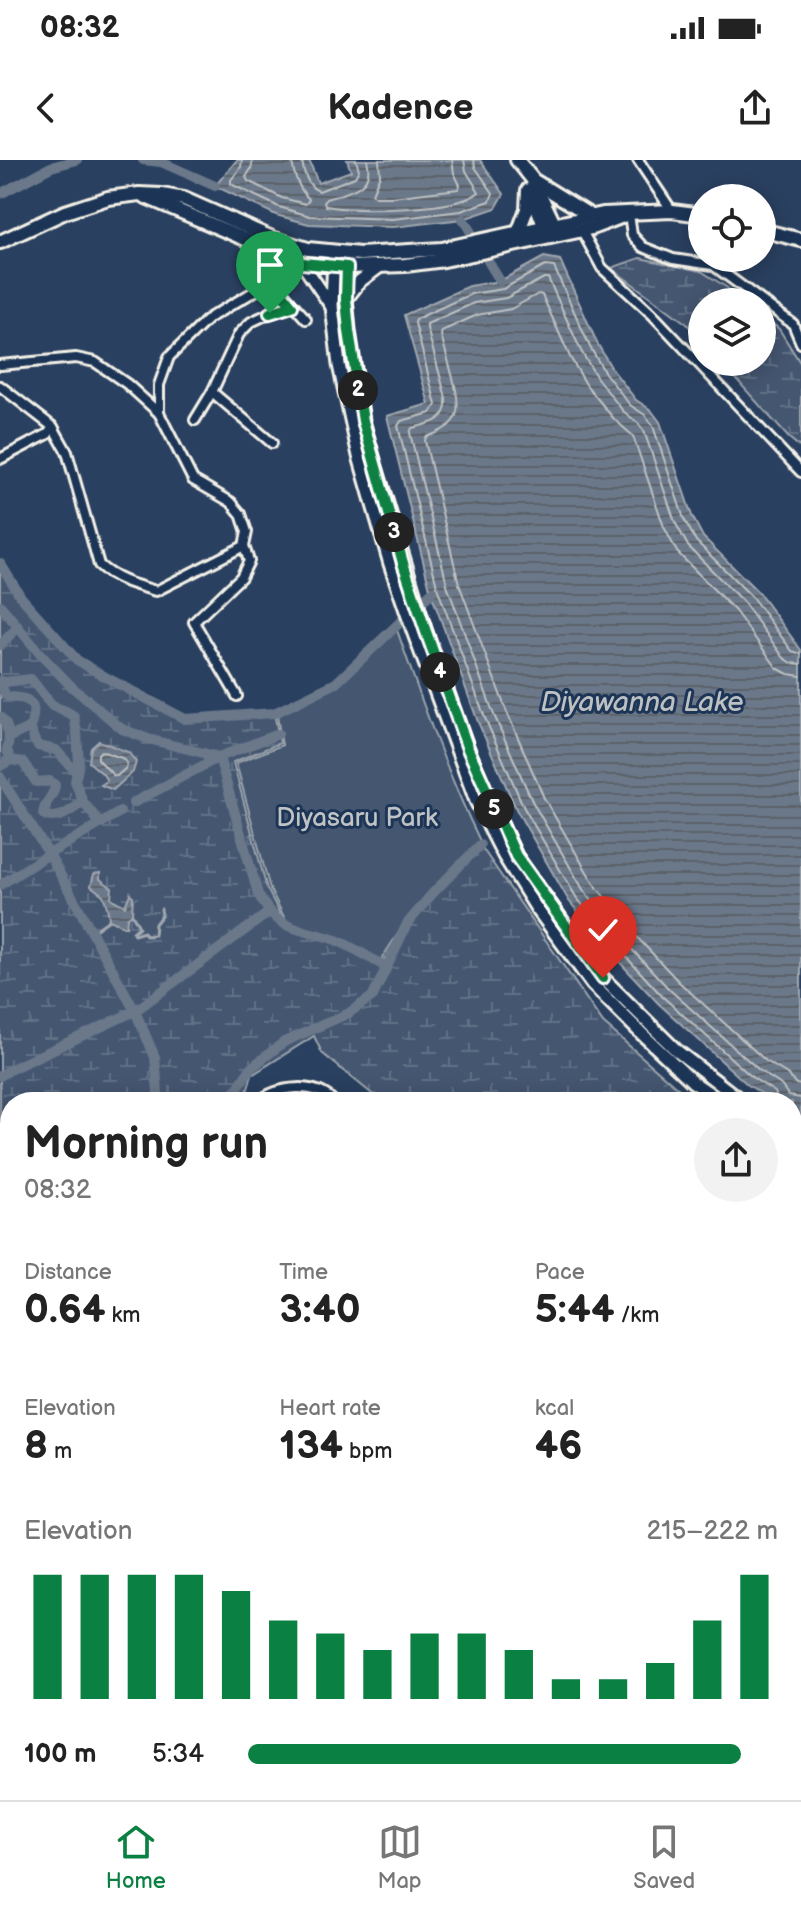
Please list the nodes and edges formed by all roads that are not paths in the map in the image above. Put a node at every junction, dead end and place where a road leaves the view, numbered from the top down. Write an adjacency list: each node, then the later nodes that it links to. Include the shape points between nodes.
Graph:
1 (638, 160): 5 (street)
2 (518, 161): 3 (main road)
3 (530, 181): 8 (main road); 9 (main road); 11 (main road)
4 (139, 194): 14 (main road, via 65,212); 16 (main road); 18 (main road, via 184,199)
5 (672, 211): 6 (main road); 7 (main road)
6 (688, 213)
7 (629, 214): 8 (main road); 10 (main road); 27 (street, via 632,235 643,247 673,259 713,265 793,324)
8 (591, 216): 9 (main road)
9 (552, 231): 10 (main road); 11 (main road); 15 (main road)
10 (582, 231): 36 (street, via 602,268)
11 (518, 233): 15 (main road)
12 (776, 234): 13 (main road)
13 (801, 240)
14 (0, 242)
15 (494, 244): 17 (main road)
16 (267, 250): 20 (main road); 22 (street, via 265,267)
17 (443, 254): 19 (main road, via 384,253); 21 (main road)
18 (334, 259): 19 (main road); 20 (main road); 25 (main road)
19 (348, 260): 21 (main road); 23 (main road)
20 (302, 263): 25 (main road)
21 (379, 267): 23 (main road)
22 (272, 281): 24 (street); 31 (street, via 209,318 169,357 159,385)
23 (346, 299): 38 (main road, via 363,421)
24 (292, 306): 26 (street); 30 (street, via 251,322 239,334)
25 (332, 307): 38 (main road, via 350,418 390,564)
26 (306, 319)
27 (801, 343)
28 (0, 365): 31 (street, via 76,358 95,362)
29 (0, 386): 33 (street)
30 (212, 392): 32 (street); 34 (street)
31 (159, 413): 37 (street, via 193,480 231,502 241,514 247,532)
32 (195, 420)
33 (53, 427): 35 (street); 37 (street, via 67,452 99,565 107,573 156,591)
34 (272, 443)
35 (0, 459)
36 (801, 472)
37 (244, 546): 40 (street, via 249,561 241,577 194,622)
38 (408, 597): 39 (main road)
39 (419, 630): 43 (main road, via 476,801 537,909 592,984); 44 (main road, via 516,856 603,978 677,1051)
40 (237, 696)
41 (272, 1092): 42 (street)
42 (323, 1092)
43 (708, 1092)
44 (730, 1092)

